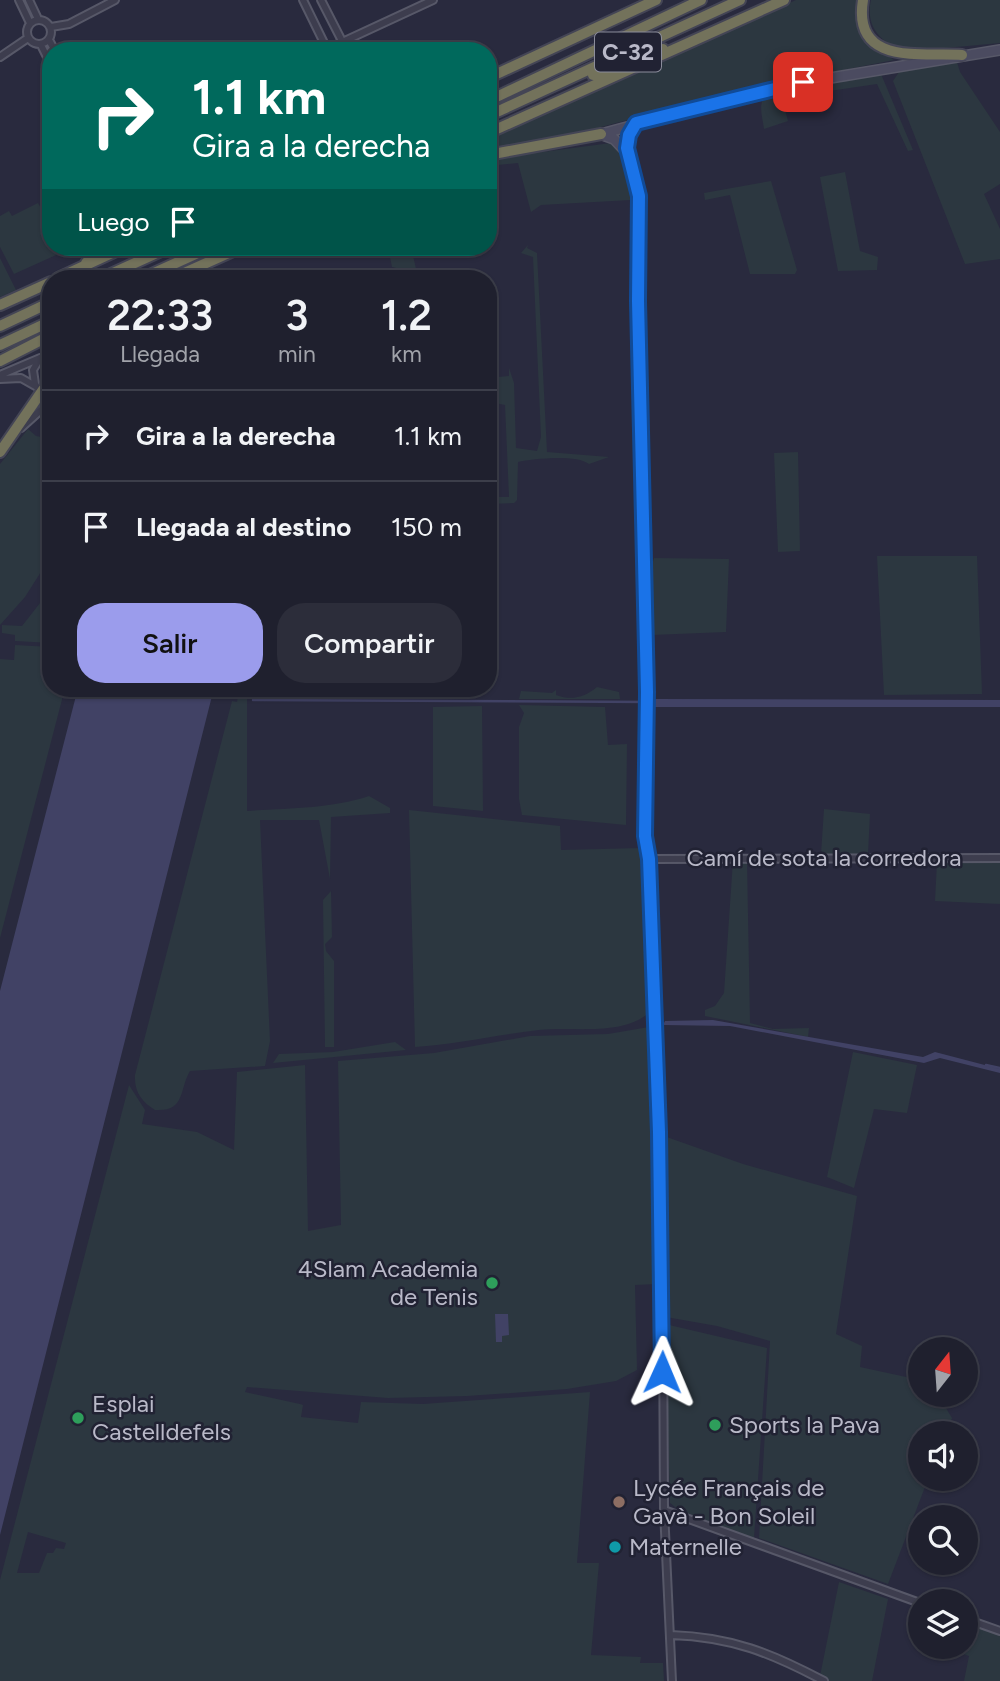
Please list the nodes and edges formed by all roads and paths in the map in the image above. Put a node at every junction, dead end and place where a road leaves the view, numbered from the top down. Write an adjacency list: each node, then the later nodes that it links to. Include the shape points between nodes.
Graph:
1 (19, 0): 14 (street)
2 (29, 0): 13 (street)
3 (115, 0): 15 (street)
4 (303, 0): 20 (street)
5 (321, 0): 18 (street)
6 (433, 0): 18 (street)
7 (656, 0): 25 (highway)
8 (701, 0): 26 (highway, C-32)
9 (740, 0): 27 (highway, C-32)
10 (784, 0): 12 (highway)
11 (863, 0): 23 (highway, via 866,26 883,48 899,55)
12 (748, 17): 27 (highway); 30 (highway)
13 (38, 19): 14 (street); 15 (street)
14 (30, 23): 16 (street)
15 (51, 27): 17 (street)
16 (28, 38): 21 (street); 24 (street)
17 (49, 40): 19 (street)
18 (342, 41)
19 (46, 42)
20 (321, 42)
21 (41, 45)
22 (1000, 50): 23 (street)
23 (962, 55): 29 (street, via 776,87)
24 (0, 57)
25 (497, 74)
26 (497, 97)
27 (515, 104): 28 (highway, C-32)
28 (497, 112)
29 (633, 124): 31 (street); 32 (street, via 625,134)
30 (497, 129)
31 (601, 134): 32 (street); 33 (highway)
32 (628, 152): 61 (street, via 639,196 645,836)
33 (497, 153)
34 (92, 256): 39 (highway)
35 (106, 256): 39 (highway)
36 (150, 256): 41 (highway)
37 (191, 256): 42 (highway)
38 (222, 256): 43 (highway)
39 (81, 268): 40 (highway)
40 (76, 270)
41 (120, 270)
42 (161, 270)
43 (191, 270)
44 (42, 286): 45 (highway)
45 (0, 305)
46 (42, 306): 48 (highway)
47 (42, 325): 50 (highway)
48 (0, 326)
49 (42, 340): 52 (highway)
50 (0, 345)
51 (40, 358): 53 (street); 54 (street, via 33,370)
52 (0, 361)
53 (0, 377): 55 (street, via 14,377)
54 (42, 388)
55 (42, 390)
56 (42, 391): 58 (highway)
57 (42, 409): 58 (street)
58 (7, 442): 59 (highway)
59 (0, 452)
60 (1000, 858): 61 (street, Camí de sota la corredora)
61 (649, 859): 62 (street)
62 (664, 1510): 63 (street); 66 (street)
63 (908, 1599)
64 (978, 1623): 65 (street)
65 (1000, 1631)
66 (671, 1635): 67 (street); 68 (street, via 742,1643)
67 (672, 1681)
68 (824, 1681)

